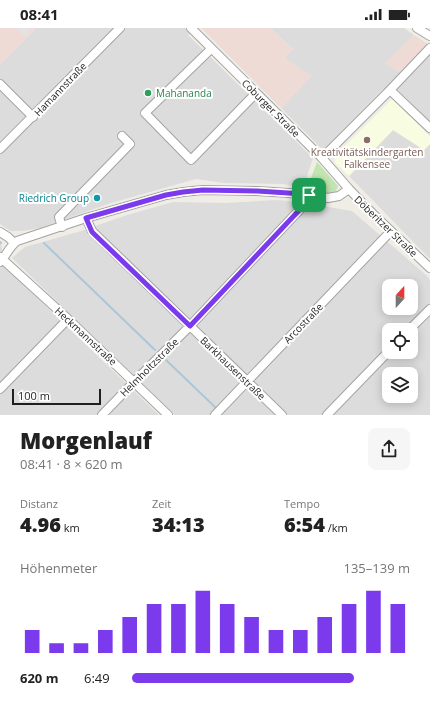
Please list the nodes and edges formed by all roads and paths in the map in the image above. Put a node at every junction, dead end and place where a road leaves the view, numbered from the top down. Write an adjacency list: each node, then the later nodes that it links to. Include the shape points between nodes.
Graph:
1 (120, 28): 10 (street, Hamannstraße)
2 (191, 28): 6 (street, Coburger Straße)
3 (417, 28): 4 (street)
4 (430, 36)
5 (430, 48): 8 (street)
6 (211, 49): 9 (street, Coburger Straße); 9 (street, via 145,113 191,160)
7 (0, 84): 10 (street)
8 (390, 90): 11 (street); 14 (street)
9 (256, 93): 14 (street, Coburger Straße)
10 (32, 117): 13 (street, Hamannstraße)
11 (430, 128)
12 (122, 136): 18 (street, via 130,144 59,217)
13 (0, 149)
14 (322, 158): 15 (street, Coburger Straße)
15 (349, 189): 16 (street, Döberitzer Straße, via 333,197); 19 (street, Döberitzer Straße)
16 (309, 195): 17 (street, Döberitzer Straße, via 257,191 183,192); 27 (street, Helmholtzstraße, via 306,203)
17 (86, 218): 18 (street, Döberitzer Straße); 27 (street, Barkhausenstraße, via 92,232)
18 (62, 227): 21 (street, Döberitzer Straße)
19 (391, 231): 23 (street, Döberitzer Straße); 30 (street, Arcostraße)
20 (0, 232): 21 (street)
21 (14, 243): 22 (street)
22 (1, 259): 25 (street, Heckmannstraße)
23 (430, 268)
24 (430, 309): 26 (street)
25 (68, 319): 29 (street, Heckmannstraße); 31 (street)
26 (416, 323)
27 (190, 326): 29 (street, Helmholtzstraße); 30 (street, Barkhausenstraße)
28 (382, 358): 36 (street)
29 (134, 382): 32 (street, Helmholtzstraße); 33 (street, Heckmannstraße)
30 (247, 382): 34 (street, Arcostraße); 35 (street, Barkhausenstraße)
31 (0, 389)
32 (102, 415)
33 (168, 415)
34 (215, 415)
35 (282, 415)
36 (327, 415)

